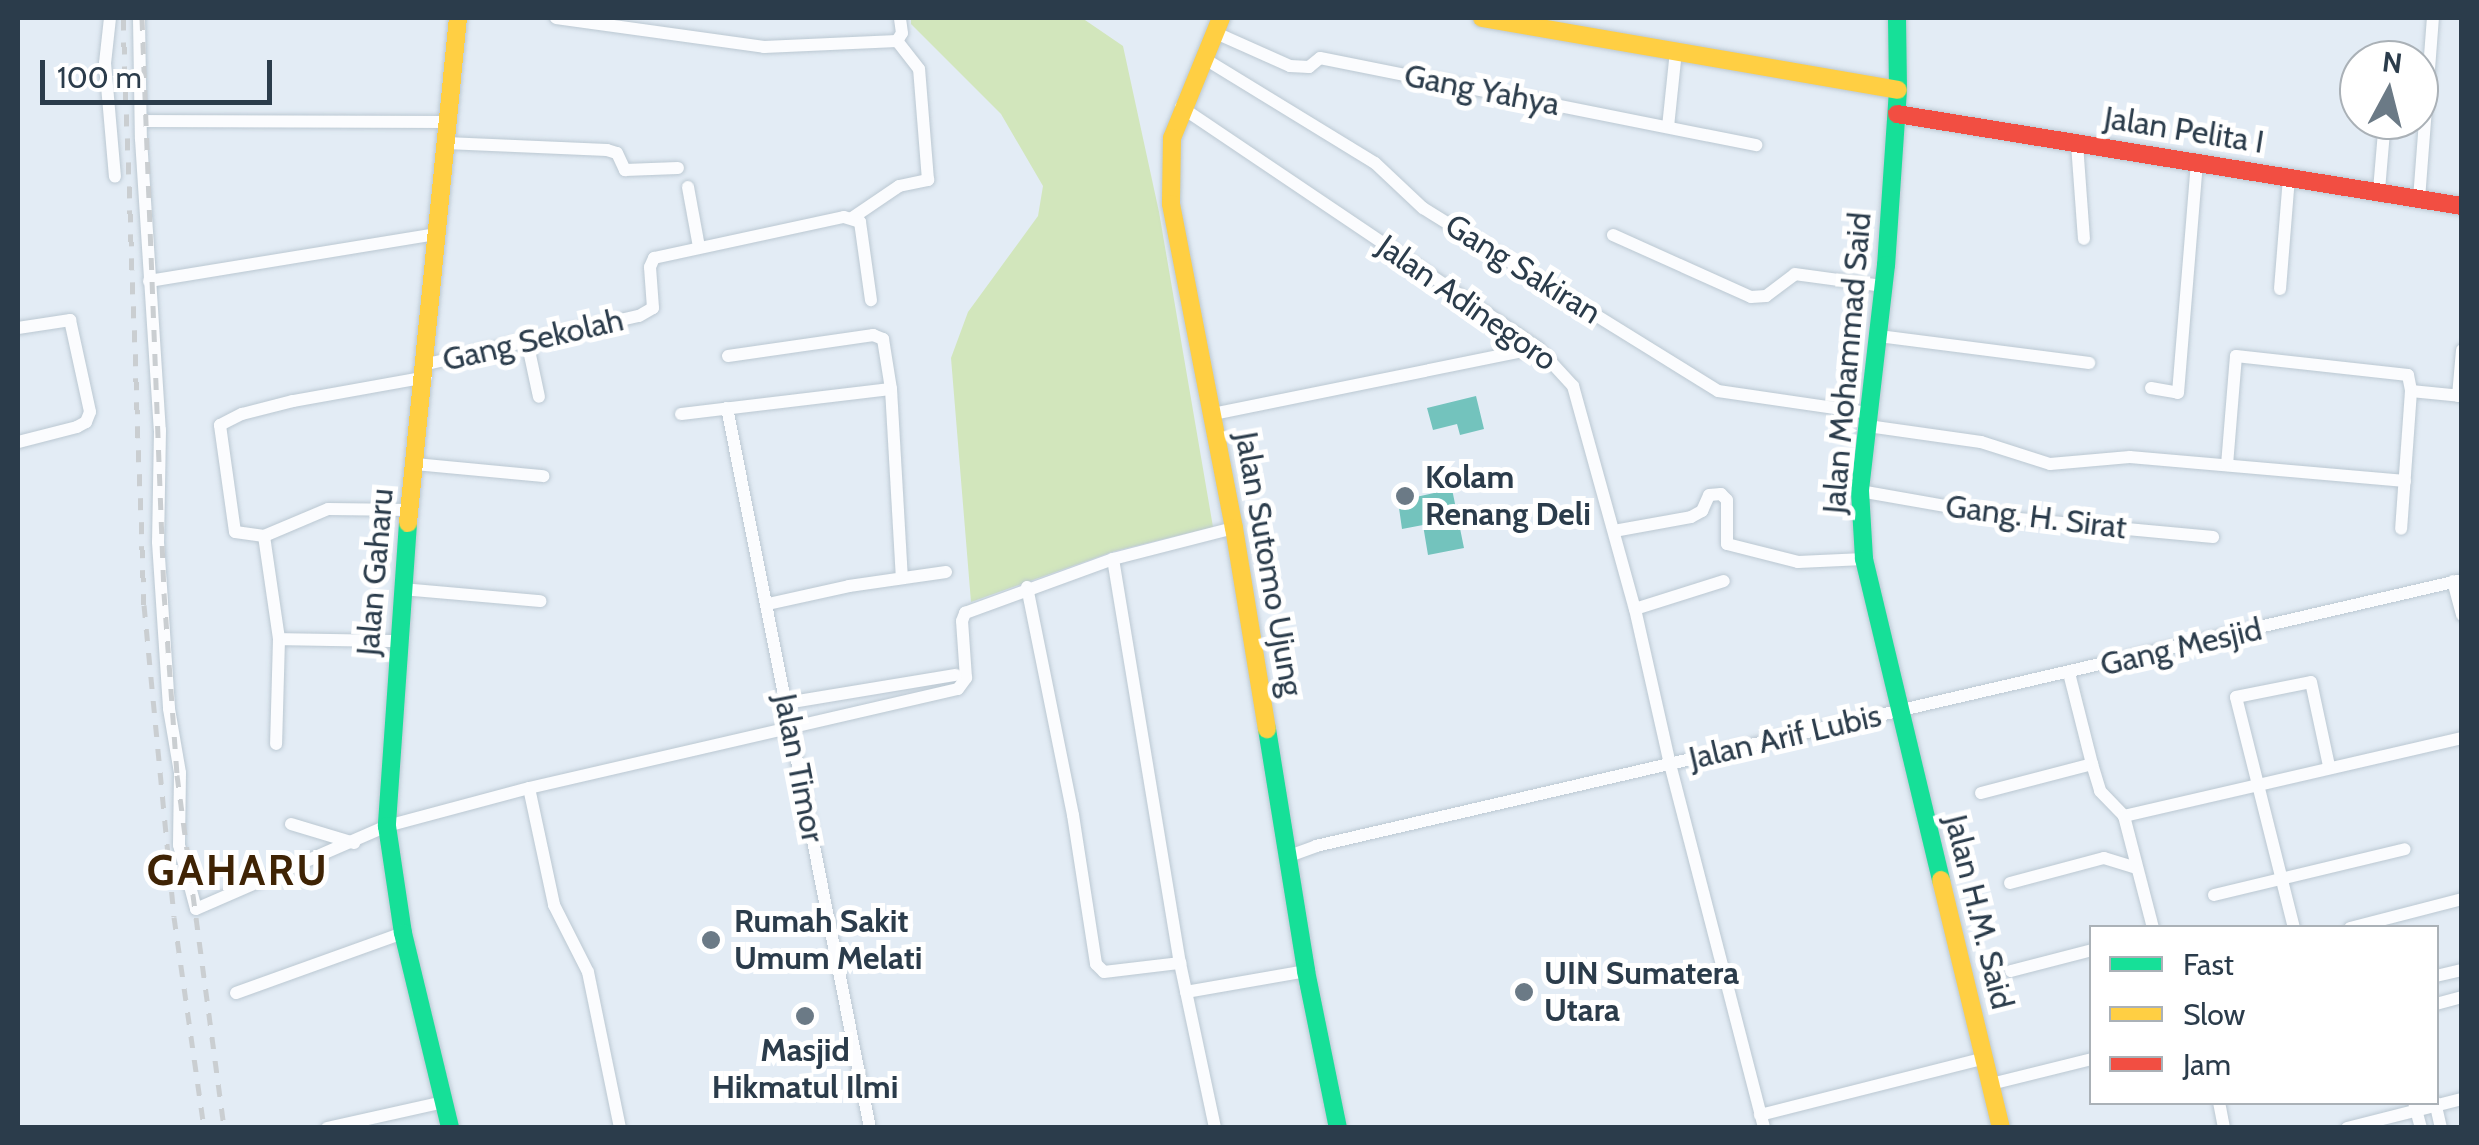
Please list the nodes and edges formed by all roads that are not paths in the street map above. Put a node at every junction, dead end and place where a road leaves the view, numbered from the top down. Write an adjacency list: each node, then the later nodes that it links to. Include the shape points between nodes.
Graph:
1 (110, 18): 26 (street, via 105,62)
2 (139, 18): 16 (street)
3 (458, 18): 17 (main road, Jalan Gaharu)
4 (556, 18): 10 (street, via 764,47)
5 (900, 18): 10 (street)
6 (1482, 18): 11 (main road)
7 (1898, 18): 13 (main road, Jalan Mohammad Said)
8 (2433, 18): 29 (street)
9 (1219, 25): 12 (main road, Jalan Sutomo Ujung); 18 (street, Gang Yahya, via 1290,66 1309,67 1320,58)
10 (897, 41): 31 (street, via 919,69 928,180 899,186)
11 (1676, 51): 13 (main road); 18 (street)
12 (1205, 59): 14 (main road, Jalan Sutomo Ujung); 56 (street, Gang Sakiran, via 1375,163 1423,208 1718,391)
13 (1898, 90): 15 (main road, Jalan Mohammad Said)
14 (1181, 107): 43 (street, Jalan Adinegoro); 55 (main road, Jalan Sutomo Ujung, via 1168,168 1171,204)
15 (1897, 114): 22 (main road, Jalan Pelita I); 37 (main road, Jalan Mohammad Said)
16 (141, 120): 17 (street); 36 (street)
17 (447, 122): 20 (main road, Jalan Gaharu)
18 (1668, 127): 21 (street, Gang Yahya)
19 (2383, 140): 28 (street)
20 (446, 143): 24 (street, via 607,150 617,153 626,170); 32 (main road, Jalan Gaharu)
21 (1756, 144)
22 (2076, 144): 23 (main road, Jalan Pelita I); 34 (street)
23 (2197, 162): 25 (main road, Jalan Pelita I); 49 (street, via 2178,393)
24 (678, 168)
25 (2288, 176): 28 (main road, Jalan Pelita I); 38 (street)
26 (115, 177)
27 (688, 188): 35 (street)
28 (2379, 190): 29 (main road, Jalan Pelita I)
29 (2419, 198): 30 (main road, Jalan Pelita I)
30 (2462, 206)
31 (852, 218): 35 (street, Gang Sekolah); 39 (street, via 860,222)
32 (437, 234): 36 (street); 47 (main road, Jalan Gaharu)
33 (1612, 235): 37 (street, via 1751,296 1766,296 1795,274)
34 (2084, 240)
35 (700, 247): 42 (street, Gang Sekolah, via 650,262 654,303 648,313)
36 (149, 282): 99 (street, via 169,709 180,773 179,845 192,906 200,910)
37 (1883, 286): 41 (main road, Jalan Mohammad Said)
38 (2280, 289)
39 (872, 300)
40 (18, 328): 57 (street, via 70,320 90,412 77,428)
41 (1879, 336): 46 (street); 56 (main road, Jalan Mohammad Said)
42 (528, 341): 47 (street, Gang Sekolah); 52 (street)
43 (1538, 348): 55 (street); 66 (street, Jalan Adinegoro, via 1574,386)
44 (2462, 350): 51 (street)
45 (728, 356): 48 (street, via 880,335)
46 (2089, 362)
47 (426, 370): 58 (main road, Jalan Gaharu); 67 (street, Gang Sekolah, via 220,425 232,526 242,535)
48 (891, 388): 53 (street); 72 (street)
49 (2151, 388)
50 (2411, 391): 51 (street); 59 (street, via 2408,375 2236,356); 61 (street)
51 (2460, 396)
52 (539, 397)
53 (727, 408): 54 (street); 78 (street, Jalan Timor)
54 (682, 414)
55 (1213, 414): 64 (main road, Jalan Sutomo Ujung)
56 (1869, 419): 59 (street, Gang Sakiran, via 2050,464 2130,456); 62 (main road, Jalan Mohammad Said)
57 (18, 442)
58 (415, 464): 60 (street); 63 (main road, Jalan Gaharu)
59 (2227, 466): 61 (street, Gang Sakiran)
60 (543, 476)
61 (2405, 481): 65 (street)
62 (1860, 490): 68 (street, Gang. H. Sirat, via 2020,519); 70 (main road, Jalan Mohammad Said)
63 (410, 510): 67 (street, via 328,508); 76 (main road, Jalan Gaharu)
64 (1234, 528): 69 (street); 101 (main road, Jalan Sutomo Ujung)
65 (2402, 529)
66 (1614, 531): 70 (street, via 1690,517 1702,511 1709,495 1721,494 1727,500 1728,544 1798,562); 79 (street, Jalan Adinegoro)
67 (264, 536): 81 (street)
68 (2213, 537)
69 (1113, 559): 75 (street); 112 (street)
70 (1864, 559): 86 (main road, Jalan Mohammad Said)
71 (946, 572): 72 (street)
72 (902, 577): 78 (street)
73 (2457, 580): 80 (street); 83 (street, Gang Mesjid)
74 (1724, 581): 79 (street)
75 (1028, 587): 87 (street, via 963,616 966,678 958,688); 112 (street, via 1096,964 1104,972)
76 (402, 588): 77 (street); 82 (main road, Jalan Gaharu)
77 (540, 601)
78 (768, 604): 85 (street, Jalan Timor)
79 (1636, 609): 90 (street, Jalan Adinegoro)
80 (2462, 615)
81 (279, 639): 82 (street); 89 (street)
82 (398, 642): 98 (main road, Jalan Gaharu)
83 (2069, 673): 86 (street, Gang Mesjid); 91 (street)
84 (956, 674): 85 (street)
85 (786, 703): 87 (street, Jalan Timor)
86 (1899, 710): 90 (street, Jalan Arif Lubis); 117 (main road, Jalan H.M. Said)
87 (790, 728): 94 (street); 126 (street, Jalan Timor)
88 (2462, 738): 92 (street)
89 (276, 744)
90 (1670, 764): 101 (street); 122 (street, Jalan Adinegoro)
91 (2092, 764): 95 (street); 96 (street, via 2100,791)
92 (2329, 766): 93 (street); 93 (street, via 2306,680 2235,698)
93 (2254, 783): 96 (street); 103 (street)
94 (528, 788): 98 (street); 125 (street, via 554,905 588,972)
95 (1981, 793)
96 (2124, 816): 102 (street)
97 (290, 824): 99 (street)
98 (387, 826): 99 (street); 110 (main road, Jalan Gaharu)
99 (354, 843)
100 (2405, 849): 103 (street)
101 (1289, 856): 113 (main road, Jalan Sutomo Ujung)
102 (2137, 868): 104 (street, via 2104,858); 107 (street)
103 (2282, 877): 105 (street); 108 (street)
104 (2010, 884)
105 (2214, 895)
106 (2462, 899): 109 (street)
107 (2152, 925)
108 (2293, 925)
109 (2362, 925)
110 (403, 934): 116 (street); 120 (main road, Jalan Gaharu)
111 (2089, 951): 114 (street)
112 (1180, 963): 115 (street)
113 (1306, 971): 115 (street); 128 (main road, Jalan Sutomo Ujung)
114 (2011, 971)
115 (1186, 992): 127 (street)
116 (236, 993)
117 (1984, 1058): 119 (main road, Jalan H.M. Said); 122 (street)
118 (2089, 1061): 119 (street)
119 (1991, 1084): 129 (main road, Jalan H.M. Said)
120 (444, 1102): 123 (street); 124 (main road, Jalan Gaharu)
121 (2415, 1106): 130 (street); 131 (street)
122 (1762, 1121)
123 (328, 1128)
124 (450, 1128)
125 (620, 1128)
126 (870, 1128)
127 (1215, 1128)
128 (1338, 1128)
129 (2000, 1128)
130 (2347, 1128)
131 (2421, 1128)

